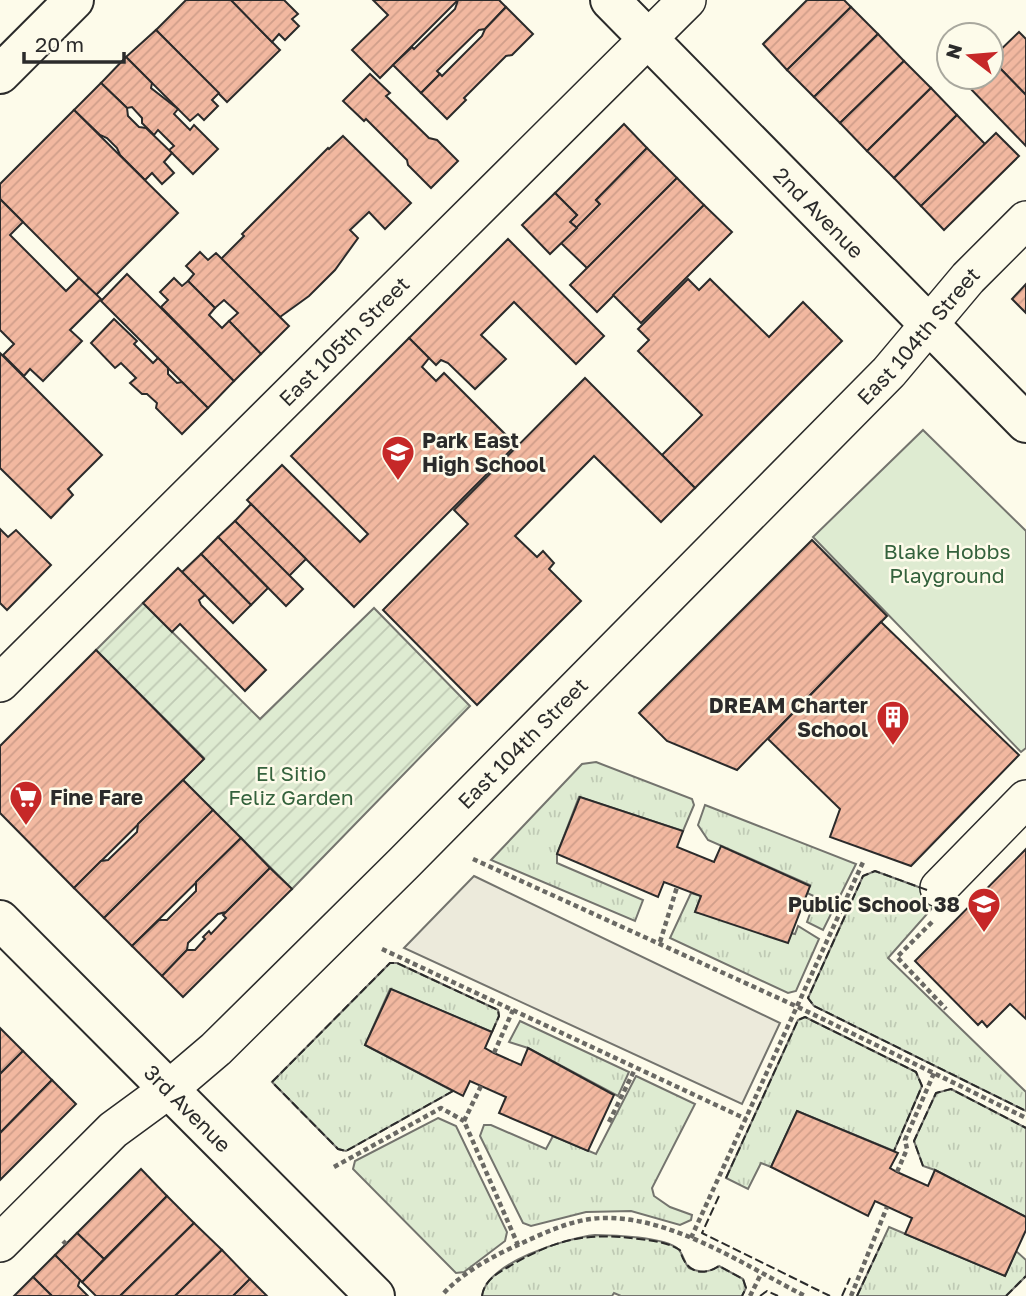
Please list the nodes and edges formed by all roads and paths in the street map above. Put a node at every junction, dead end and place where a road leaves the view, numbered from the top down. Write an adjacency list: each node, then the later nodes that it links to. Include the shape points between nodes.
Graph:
1 (74, 0): 5 (main road)
2 (610, 0): 4 (main road, 2nd Avenue)
3 (687, 0): 4 (street, East 105th Street)
4 (648, 38): 7 (main road, 2nd Avenue); 9 (street, East 105th Street)
5 (0, 74)
6 (1026, 220): 7 (street, East 104th Street)
7 (928, 324): 8 (main road, 2nd Avenue); 25 (street, East 104th Street, via 889,372 404,863 216,1049)
8 (1026, 423)
9 (0, 683)
10 (1026, 799): 14 (street)
11 (473, 859): 16 (path)
12 (864, 860): 18 (path)
13 (677, 887): 16 (path)
14 (939, 888): 19 (path, via 954,901 897,957)
15 (0, 920): 25 (main road, 3rd Avenue)
16 (660, 943): 18 (path)
17 (382, 949): 20 (path)
18 (797, 1007): 23 (path); 27 (path)
19 (946, 1009)
20 (513, 1010): 21 (path); 22 (path)
21 (494, 1052)
22 (635, 1069): 27 (path); 29 (path)
23 (934, 1073): 26 (path); 31 (path, via 905,1140 907,1149)
24 (481, 1086): 28 (path)
25 (169, 1089): 34 (street, East 104th Street, via 113,1130); 38 (main road, 3rd Avenue)
26 (1026, 1118)
27 (746, 1119): 33 (path)
28 (464, 1121): 30 (path, via 441,1108); 35 (path)
29 (609, 1122)
30 (334, 1167)
31 (898, 1172)
32 (887, 1207): 41 (path)
33 (691, 1237): 35 (path, via 643,1222 601,1218 555,1227); 36 (path)
34 (0, 1243)
35 (518, 1245): 37 (path, via 451,1284)
36 (761, 1274): 39 (path); 40 (path)
37 (444, 1293)
38 (375, 1296)
39 (750, 1296)
40 (805, 1296)
41 (851, 1296)

